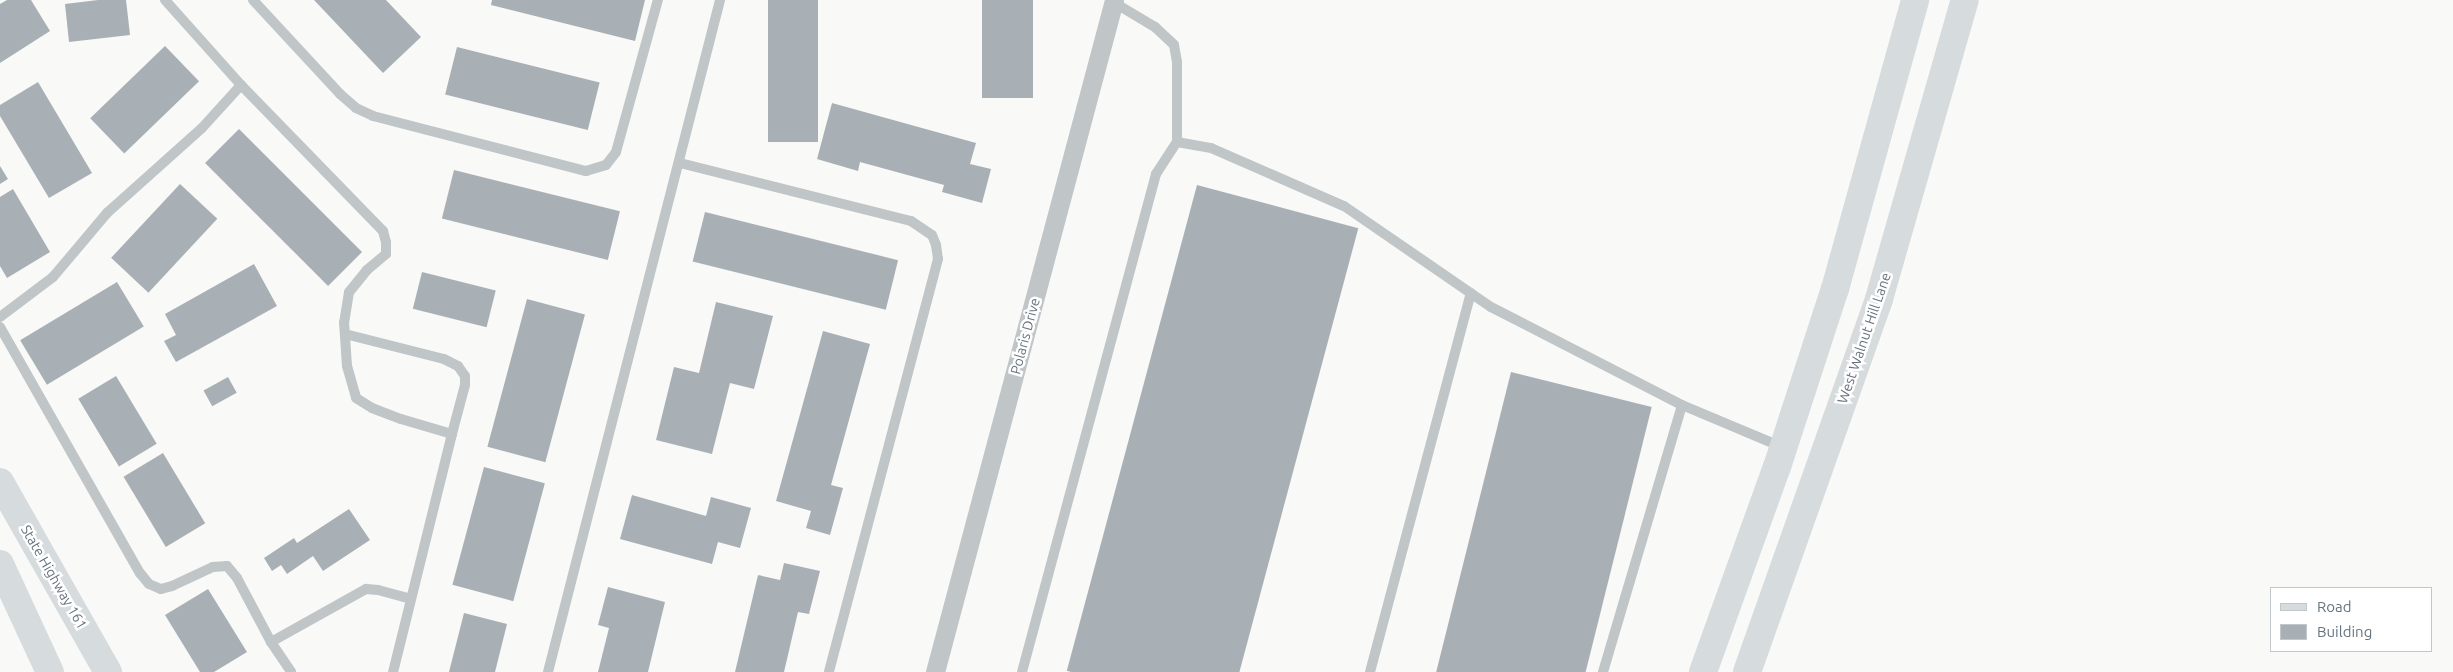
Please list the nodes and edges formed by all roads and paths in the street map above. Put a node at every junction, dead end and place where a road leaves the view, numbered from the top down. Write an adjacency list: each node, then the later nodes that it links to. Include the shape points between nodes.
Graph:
1 (165, 0): 8 (lane)
2 (253, 0): 3 (lane, via 356,108 373,116 586,171 606,165 616,152)
3 (658, 0)
4 (720, 0): 10 (lane)
5 (1915, 0): 17 (main road, via 1835,289)
6 (1965, 0): 18 (main road, West Walnut Hill Lane, via 1879,298)
7 (1113, 1): 9 (lane, via 1155,27 1174,45); 29 (street, Polaris Drive)
8 (241, 84): 12 (lane, via 202,128 108,213 52,277); 14 (lane, via 383,231 386,254 349,292)
9 (1177, 142): 11 (lane, via 1211,148 1344,206); 30 (lane, via 1156,174)
10 (680, 163): 27 (lane); 28 (lane, via 911,221 932,235 936,245 938,259)
11 (1471, 293): 15 (lane, via 1491,307); 31 (lane)
12 (0, 317)
13 (0, 327): 22 (lane, via 149,584 160,589 213,567 227,566 237,578)
14 (345, 334): 16 (lane, via 347,366 356,398 401,419); 16 (lane, via 444,359 458,366 465,385)
15 (1682, 405): 17 (lane); 32 (lane)
16 (452, 434): 21 (lane)
17 (1783, 448): 18 (main road); 33 (main road)
18 (1822, 462): 34 (main road, West Walnut Hill Lane)
19 (0, 482): 24 (main road, State Highway 161)
20 (0, 564): 23 (main road)
21 (411, 599): 22 (lane, via 366,589); 26 (lane)
22 (271, 642): 25 (lane)
23 (50, 672)
24 (108, 672)
25 (291, 672)
26 (393, 672)
27 (548, 672)
28 (829, 672)
29 (935, 672)
30 (1022, 672)
31 (1370, 672)
32 (1602, 672)
33 (1703, 672)
34 (1748, 672)

